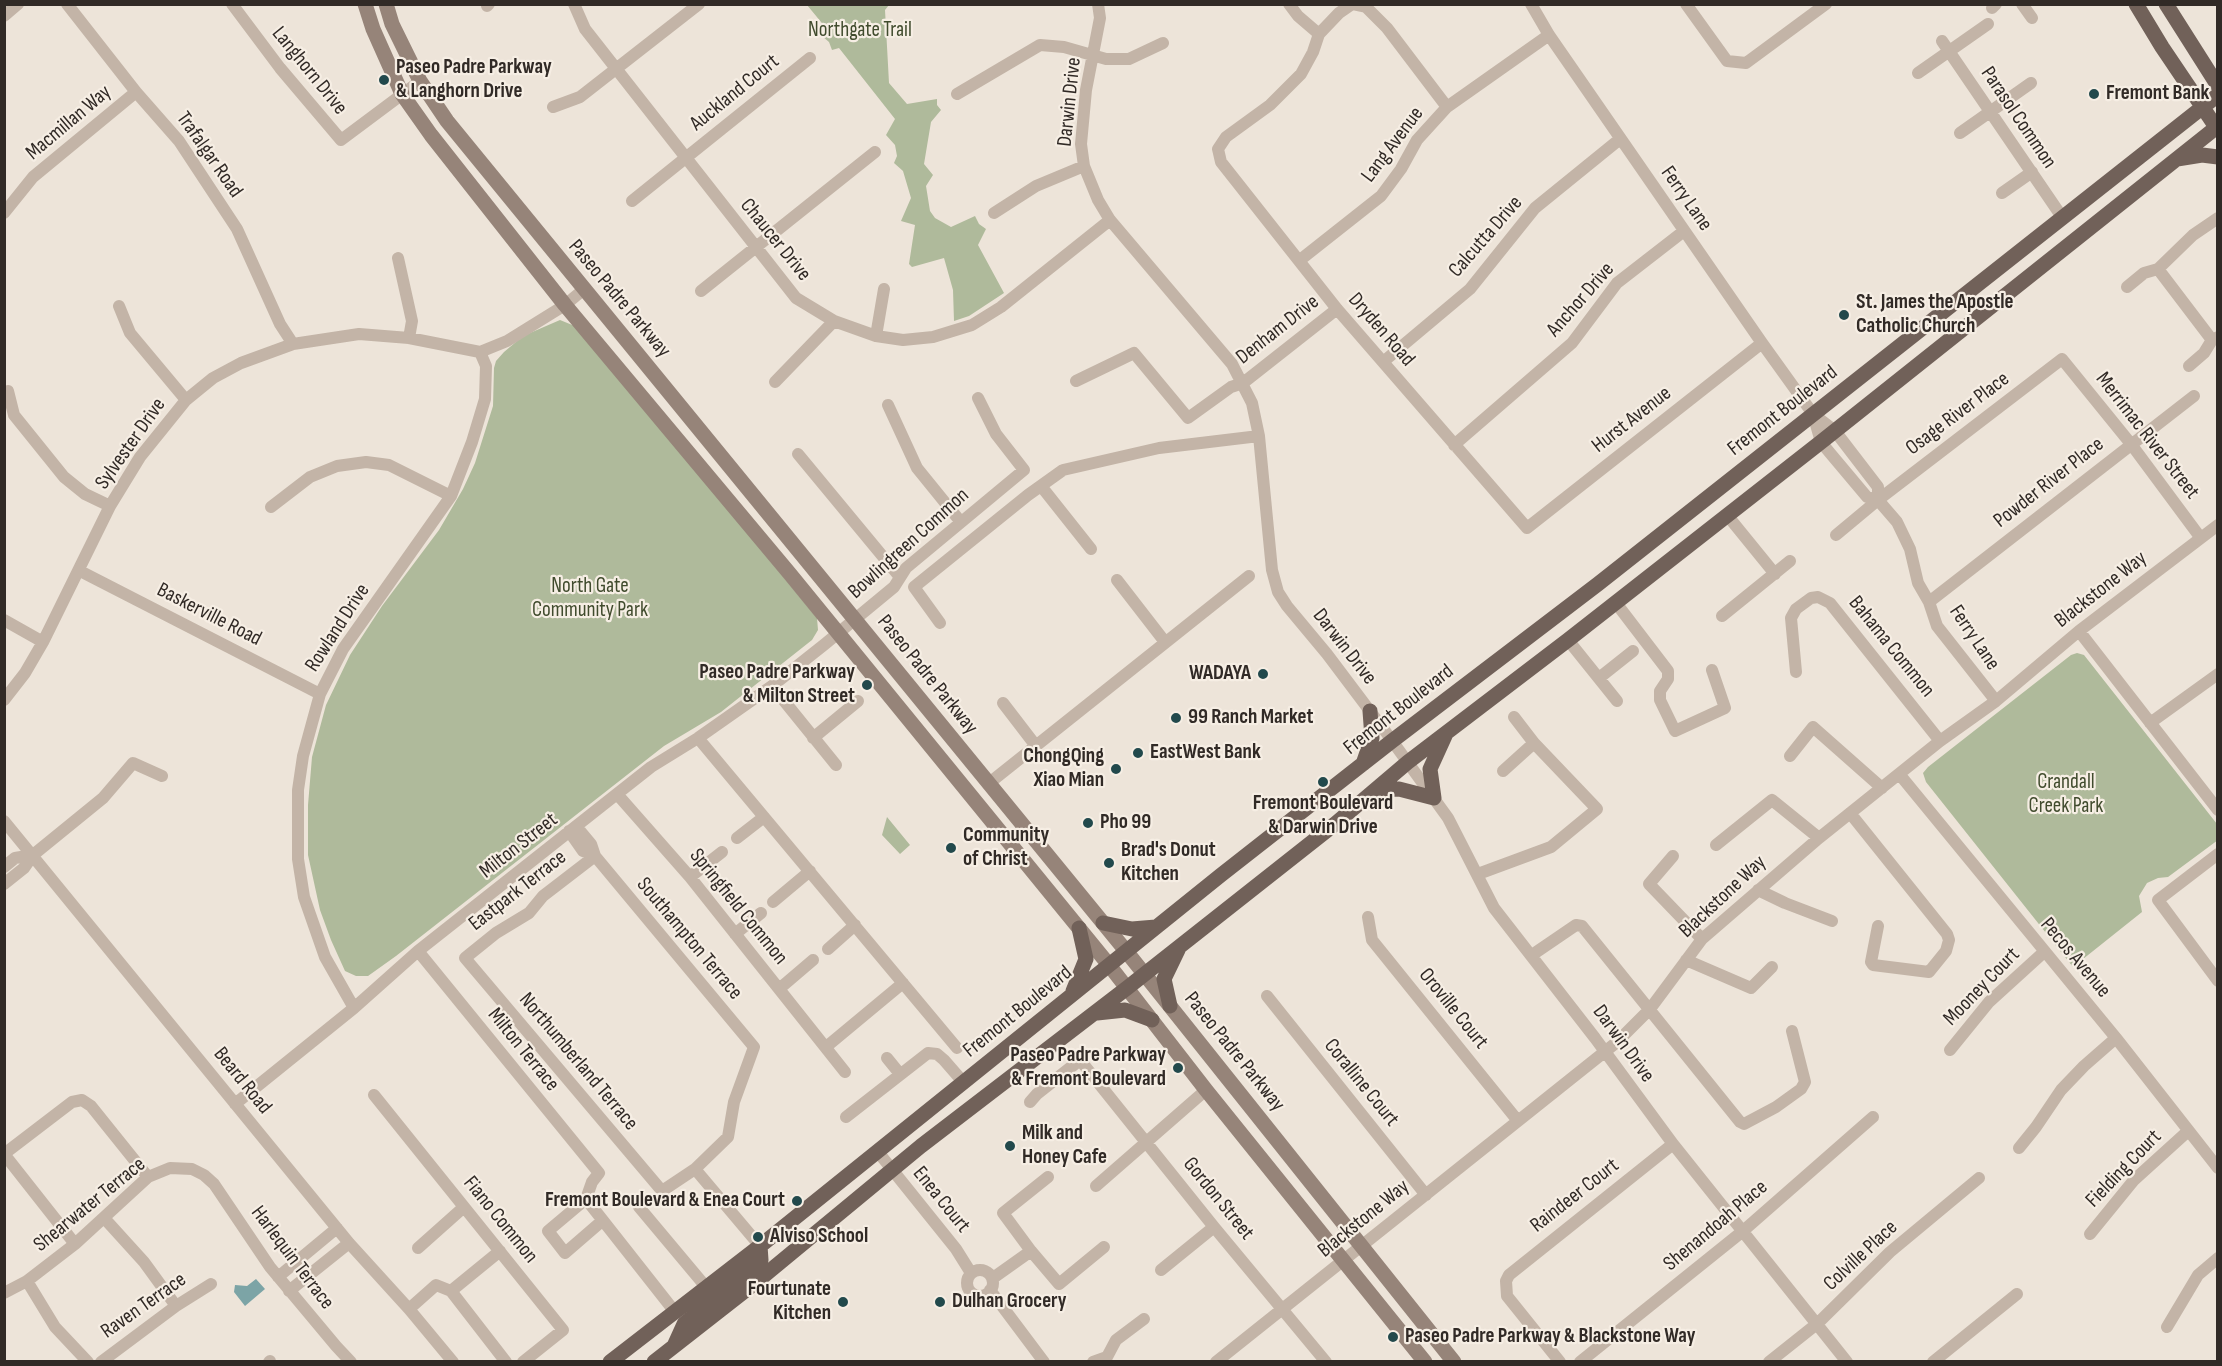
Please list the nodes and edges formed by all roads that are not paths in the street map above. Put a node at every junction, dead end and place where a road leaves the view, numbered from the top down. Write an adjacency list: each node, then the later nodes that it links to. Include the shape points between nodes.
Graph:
1 (18, 4): 17 (street)
2 (67, 4): 33 (street, Trafalgar Road)
3 (232, 4): 34 (street, Langhorn Drive, via 341,140)
4 (365, 4): 34 (main road, Paseo Padre Parkway)
5 (386, 4): 30 (main road, Paseo Padre Parkway)
6 (574, 4): 28 (street, Chaucer Drive, via 585,29)
7 (699, 4): 28 (street)
8 (1098, 4): 25 (street, Darwin Drive, via 1100,18)
9 (1289, 4): 20 (street)
10 (1352, 4): 20 (street); 38 (street, via 1366,7 1387,28)
11 (1531, 4): 21 (street, Ferry Lane)
12 (1686, 4): 13 (street, via 1727,61 1746,63)
13 (1826, 4)
14 (2022, 4): 18 (street)
15 (2136, 4): 39 (main road)
16 (2166, 4): 24 (main road)
17 (4, 16)
18 (2032, 18)
19 (1988, 24): 23 (street)
20 (1319, 34): 60 (street, Dryden Road, via 1301,74 1270,105 1226,137 1218,149 1221,162)
21 (1549, 35): 38 (street, Lang Avenue); 43 (street, Ferry Lane)
22 (1163, 43): 25 (street, via 1129,59)
23 (1946, 46): 29 (street); 40 (street, Parasol Common)
24 (2195, 52): 27 (main road); 32 (main road)
25 (1094, 56): 35 (street, via 1040,45); 48 (street, Darwin Drive, via 1081,144)
26 (810, 58): 46 (street, Auckland Court)
27 (2217, 63)
28 (616, 69): 37 (street, via 580,97); 46 (street, Chaucer Drive)
29 (1918, 73)
30 (420, 81): 34 (street, Langhorn Drive); 64 (main road, Paseo Padre Parkway, via 447,121)
31 (2031, 83): 40 (street)
32 (2217, 86)
33 (136, 92): 52 (street, Macmillan Way, via 33,177); 73 (street, Trafalgar Road, via 178,141 237,229)
34 (402, 94): 66 (main road, Paseo Padre Parkway)
35 (957, 94)
36 (2217, 95): 39 (main road, Fremont Boulevard)
37 (553, 107)
38 (1447, 107): 60 (street, Lang Avenue, via 1417,140 1381,196)
39 (2202, 107): 41 (main road); 54 (main road, Fremont Boulevard)
40 (1990, 111): 42 (street); 49 (street, Parasol Common)
41 (2217, 128): 47 (main road)
42 (1960, 133)
43 (1620, 139): 57 (street, Ferry Lane); 77 (street, Calcutta Drive, via 1535,208 1470,289)
44 (875, 152): 58 (street)
45 (2217, 157): 47 (main road, via 2202,155)
46 (685, 159): 51 (street, Auckland Court); 58 (street, Chaucer Drive)
47 (2174, 160): 88 (main road)
48 (1084, 166): 53 (street, via 1036,186); 56 (street, Darwin Drive)
49 (2032, 172): 50 (street); 54 (street, Parasol Common)
50 (2002, 193)
51 (632, 201)
52 (4, 213)
53 (994, 213)
54 (2062, 217): 87 (main road, Fremont Boulevard)
55 (2217, 218): 61 (street)
56 (1110, 220): 70 (street, Chaucer Drive, via 1001,307 972,325 933,337 903,340); 81 (street, Darwin Drive, via 1232,364)
57 (1684, 231): 74 (street, Ferry Lane); 92 (street, Anchor Drive, via 1617,283 1572,343)
58 (756, 249): 65 (street); 69 (street, Chaucer Drive, via 795,298)
59 (398, 258): 71 (street, via 412,321)
60 (1300, 260): 68 (street, Dryden Road)
61 (2158, 268): 62 (street, via 2144,273); 72 (street)
62 (2127, 287)
63 (884, 289): 70 (street)
64 (583, 290): 66 (street); 116 (main road, Paseo Padre Parkway)
65 (700, 291)
66 (565, 305): 75 (street, via 507,341); 119 (main road, Paseo Padre Parkway)
67 (119, 306): 85 (street, via 130,333)
68 (1337, 309): 77 (street, Dryden Road); 81 (street, Denham Drive)
69 (834, 321): 70 (street, Chaucer Drive); 80 (street)
70 (876, 336)
71 (409, 338): 73 (street, Sylvester Drive, via 359,334); 75 (street, Sylvester Drive)
72 (2215, 339): 78 (street)
73 (292, 344): 85 (street, Sylvester Drive, via 241,363 213,378)
74 (1762, 344): 87 (street, Ferry Lane); 102 (street, Hurst Avenue)
75 (480, 352): 95 (street, Rowland Drive, via 486,366 485,399)
76 (2062, 359): 91 (street, Merrimac River Street); 96 (street, Osage River Place)
77 (1383, 362): 92 (street, Dryden Road)
78 (2189, 366)
79 (1076, 381): 81 (street, Denham Drive, via 1134,353 1188,418 1231,387)
80 (776, 382)
81 (1243, 383): 89 (street, Darwin Drive)
82 (8, 391): 97 (street, via 14,415 64,477 85,494)
83 (2194, 396): 91 (street, Powder River Place)
84 (978, 398): 100 (street, Bowlingreen Common, via 996,434 1024,470)
85 (186, 400): 97 (street, Sylvester Drive, via 140,457)
86 (888, 405): 100 (street, via 917,468)
87 (1813, 414): 88 (street, Ferry Lane); 90 (street, Ferry Lane); 141 (main road, Fremont Boulevard)
88 (1835, 431): 90 (main road); 96 (street, Ferry Lane, via 1878,487)
89 (1259, 436): 94 (street, via 1159,448 1105,460 1064,470); 135 (street, Darwin Drive, via 1272,570 1278,592)
90 (1821, 442): 96 (street, Ferry Lane, via 1867,497); 99 (main road)
91 (2131, 444): 104 (street, Merrimac River Street); 112 (street, Powder River Place)
92 (1454, 445): 102 (street, Dryden Road)
93 (798, 454): 109 (street)
94 (1041, 486): 105 (street); 117 (street, via 914,587)
95 (451, 496): 98 (street, via 388,465 366,462 337,466 310,477); 129 (street, Rowland Drive, via 343,649)
96 (1878, 500): 103 (street, Osage River Place); 112 (street, Ferry Lane, via 1897,522 1910,549 1918,583)
97 (110, 506): 107 (street, Sylvester Drive)
98 (272, 507)
99 (1727, 515): 108 (street); 113 (main road)
100 (960, 521): 109 (street, Bowlingreen Common)
101 (2217, 525): 104 (street, Blackstone Way)
102 (1527, 528)
103 (1836, 535)
104 (2200, 537): 118 (street, Blackstone Way)
105 (1090, 549)
106 (1790, 561): 108 (street)
107 (80, 571): 121 (street, Sylvester Drive); 129 (street, Baskerville Road)
108 (1774, 574): 114 (street)
109 (899, 576): 116 (street, Bowlingreen Common, via 894,587)
110 (1249, 576): 122 (street)
111 (1117, 580): 122 (street)
112 (1929, 602): 133 (street, Ferry Lane, via 1937,626)
113 (1616, 603): 120 (main road); 124 (street, via 1668,671 1660,700 1675,730 1725,708)
114 (1722, 616)
115 (4, 620): 121 (street)
116 (855, 620): 119 (street, Bowlingreen Common); 153 (main road, Paseo Padre Parkway)
117 (940, 623)
118 (2079, 631): 133 (street, Blackstone Way); 137 (street)
119 (838, 633): 128 (street, Milton Street); 146 (main road, Paseo Padre Parkway)
120 (1568, 640): 127 (street); 138 (main road)
121 (43, 642): 130 (street, Sylvester Drive)
122 (1165, 642): 144 (street)
123 (1633, 651): 127 (street)
124 (1712, 670)
125 (1796, 672): 142 (street, Bahama Common, via 1791,618 1796,609 1818,597 1830,603)
126 (2217, 675): 137 (street)
127 (1599, 678): 132 (street)
128 (772, 686): 139 (street, Milton Street); 140 (street)
129 (320, 694): 208 (street, Rowland Drive, via 298,790 298,859 304,897 325,957)
130 (4, 700)
131 (858, 701): 140 (street)
132 (1617, 701)
133 (1996, 701): 142 (street, Blackstone Way)
134 (1004, 703): 144 (street)
135 (1370, 711): 141 (street, Darwin Drive); 148 (main road, via 1372,738)
136 (1514, 717): 143 (street)
137 (2150, 723): 159 (street)
138 (1447, 732): 147 (main road); 157 (main road, via 1430,769)
139 (699, 738): 156 (street, Milton Street, via 651,767); 161 (street)
140 (813, 738): 149 (street)
141 (1392, 741): 147 (street, Darwin Drive); 148 (main road, Fremont Boulevard)
142 (1941, 741): 151 (street, Blackstone Way)
143 (1534, 743): 150 (street); 174 (street, via 1597,808 1551,847)
144 (1036, 746): 153 (street)
145 (1790, 756): 154 (street, via 1813,727)
146 (940, 761): 158 (main road, via 965,778 993,808); 186 (main road, Paseo Padre Parkway)
147 (1408, 762): 155 (main road); 157 (street, Darwin Drive)
148 (1363, 764): 185 (main road, Fremont Boulevard)
149 (836, 765)
150 (1503, 771)
151 (1900, 775): 154 (street, Blackstone Way); 193 (street, Pecos Avenue)
152 (162, 776): 169 (street, via 133,763 103,798)
153 (988, 784): 158 (main road, Paseo Padre Parkway)
154 (1882, 788): 160 (street, Blackstone Way)
155 (1375, 790): 157 (main road, via 1399,789); 189 (main road)
156 (617, 794): 163 (street, Milton Street); 175 (street, Springfield Common)
157 (1434, 798): 174 (street, Darwin Drive)
158 (1008, 807): 182 (main road, Paseo Padre Parkway)
159 (2217, 810)
160 (1850, 813): 164 (street, Blackstone Way); 184 (street, via 1947,934 1946,951 1929,972 1873,965)
161 (764, 817): 165 (street); 173 (street)
162 (4, 821): 169 (street, Beard Road)
163 (572, 829): 170 (street, Southampton Terrace, via 583,851); 191 (street, Milton Street)
164 (1819, 837): 166 (street, via 1772,800); 177 (street, Blackstone Way)
165 (737, 838)
166 (1716, 845)
167 (722, 852): 175 (street)
168 (2217, 854): 201 (street, via 2158,900)
169 (33, 855): 172 (street, via 15,858); 176 (street); 225 (street, Beard Road)
170 (595, 856): 195 (street, Eastpark Terrace, via 543,896 529,913); 236 (street, Southampton Terrace, via 754,1047 734,1102 728,1137)
171 (1673, 856): 188 (street, via 1649,884)
172 (4, 867)
173 (810, 871): 178 (street); 183 (street)
174 (1478, 874): 194 (street, Darwin Drive, via 1494,908)
175 (690, 877): 187 (street, Springfield Common)
176 (4, 884)
177 (1758, 890): 181 (street); 188 (street, Blackstone Way)
178 (773, 902)
179 (761, 913): 187 (street)
180 (1368, 917): 228 (street, Oroville Court, via 1372,940)
181 (1832, 921)
182 (1103, 923): 185 (main road, via 1132,929); 192 (main road, Paseo Padre Parkway)
183 (855, 925): 190 (street); 202 (street)
184 (1878, 926)
185 (1156, 927): 192 (main road, Fremont Boulevard)
186 (1079, 928): 198 (main road, Paseo Padre Parkway); 205 (main road, via 1086,959)
187 (735, 934): 204 (street, Springfield Common)
188 (1702, 939): 197 (street, Blackstone Way)
189 (1181, 944): 200 (main road); 207 (main road, via 1164,979)
190 (828, 950)
191 (418, 951): 208 (street, Milton Street); 244 (street, Milton Terrace, via 599,1173)
192 (1126, 951): 198 (main road, Fremont Boulevard); 200 (main road, Paseo Padre Parkway)
193 (2044, 952): 213 (street, Pecos Avenue); 216 (street, Mooney Court, via 1989,1002)
194 (1532, 955): 209 (street, via 1579,925); 217 (street, Darwin Drive)
195 (465, 958): 236 (street, Northumberland Terrace, via 662,1191)
196 (813, 960): 204 (street)
197 (1686, 960): 199 (street, via 1751,988); 209 (street, Blackstone Way)
198 (1109, 964): 203 (main road, Paseo Padre Parkway); 205 (main road, Fremont Boulevard)
199 (1772, 967)
200 (1144, 974): 203 (main road); 207 (main road, Paseo Padre Parkway)
201 (2217, 981)
202 (903, 983): 214 (street); 215 (street)
203 (1127, 988): 210 (main road); 211 (main road, Paseo Padre Parkway)
204 (779, 989): 214 (street, Springfield Common)
205 (1071, 996): 221 (main road, Fremont Boulevard)
206 (1267, 996): 243 (street, Coralline Court)
207 (1170, 1006): 255 (main road, Paseo Padre Parkway)
208 (354, 1008): 225 (street, Milton Street)
209 (1650, 1009): 212 (street, via 1744,1124 1776,1107 1805,1082); 217 (street, Blackstone Way)
210 (1094, 1013): 211 (main road, via 1125,1010); 237 (main road)
211 (1152, 1020): 222 (main road, Paseo Padre Parkway)
212 (1792, 1031)
213 (2115, 1038): 229 (street, Pecos Avenue); 232 (street, via 2061,1090)
214 (825, 1047): 219 (street, Springfield Common)
215 (957, 1048)
216 (1950, 1050)
217 (1604, 1052): 228 (street, Blackstone Way); 231 (street, Darwin Drive)
218 (887, 1058): 220 (street)
219 (845, 1071)
220 (900, 1074): 221 (street, via 922,1055 933,1053); 226 (street)
221 (964, 1083): 233 (main road, Fremont Boulevard)
222 (1206, 1090): 230 (street); 262 (main road, Paseo Padre Parkway)
223 (374, 1095): 245 (street, Fiano Common)
224 (1030, 1102): 230 (street, Gordon Street, via 1080,1060)
225 (235, 1104): 250 (street, Beard Road)
226 (846, 1117)
227 (1873, 1117): 251 (street, Shenandoah Place)
228 (1518, 1121): 243 (street, Blackstone Way)
229 (2187, 1132): 235 (street, Pecos Avenue); 252 (street, Fielding Court, via 2134,1180)
230 (1147, 1142): 242 (street); 249 (street, Gordon Street)
231 (1673, 1144): 251 (street, Darwin Drive); 297 (street, Raindeer Court, via 1513,1269 1506,1281 1507,1296)
232 (2019, 1148)
233 (878, 1152): 237 (street, Enea Court); 256 (main road, Fremont Boulevard)
234 (4, 1154): 239 (street, via 72,1102 82,1100); 254 (street)
235 (2217, 1168)
236 (695, 1169): 256 (street)
237 (892, 1169): 264 (street, Enea Court); 281 (main road)
238 (204, 1175): 239 (street, Shearwater Terrace, via 192,1169 170,1168); 265 (street, Harlequin Terrace)
239 (148, 1177): 247 (street, Shearwater Terrace)
240 (1048, 1177): 260 (street, via 1003,1213)
241 (1979, 1178): 279 (street, Colville Place, via 1890,1252)
242 (1096, 1186)
243 (1426, 1195): 255 (street, Blackstone Way)
244 (586, 1199): 248 (street); 248 (street, via 548,1231 566,1253)
245 (464, 1207): 258 (street); 259 (street, Fiano Common)
246 (639, 1207): 269 (street)
247 (105, 1219): 254 (street, Shearwater Terrace); 274 (street, via 144,1262)
248 (602, 1221): 277 (street)
249 (1214, 1227): 263 (street); 276 (street, Gordon Street)
250 (337, 1228): 253 (street, Beard Road); 265 (street)
251 (1743, 1231): 279 (street, Darwin Drive); 298 (street, Shenandoah Place)
252 (2090, 1234)
253 (349, 1243): 270 (street); 275 (street, Beard Road)
254 (75, 1244): 266 (street, Shearwater Terrace)
255 (1363, 1245): 262 (street, Blackstone Way); 296 (main road, Paseo Padre Parkway)
256 (760, 1246): 269 (main road, Fremont Boulevard); 281 (main road, via 759,1265 684,1324)
257 (1104, 1247): 260 (street, via 1059,1284)
258 (418, 1248)
259 (500, 1251): 271 (street); 288 (street, Fiano Common, via 563,1330)
260 (1031, 1251): 268 (street)
261 (2217, 1258): 280 (street, via 2198,1275)
262 (1343, 1261): 276 (street, Blackstone Way); 295 (main road, Paseo Padre Parkway)
263 (1161, 1270)
264 (972, 1273): 268 (street, via 985,1270); 268 (street, Enea Court, via 968,1283 972,1293 983,1295)
265 (278, 1277): 270 (street, Harlequin Terrace)
266 (27, 1281): 272 (street, Shearwater Terrace); 283 (street, via 55,1327)
267 (211, 1284): 274 (street, Raven Terrace)
268 (991, 1284): 291 (street)
269 (706, 1287): 277 (main road, Fremont Boulevard)
270 (289, 1291): 285 (street, Harlequin Terrace)
271 (451, 1291): 275 (street, via 436,1285); 287 (street)
272 (4, 1293)
273 (2017, 1294): 301 (street)
274 (176, 1306): 284 (street, Raven Terrace)
275 (409, 1309): 286 (street, Beard Road)
276 (1283, 1309): 293 (street, Blackstone Way); 294 (street, Gordon Street)
277 (675, 1312): 289 (main road, Fremont Boulevard)
278 (1144, 1319): 282 (street, via 1116,1340)
279 (1818, 1323): 299 (street, Colville Place); 300 (street, Darwin Drive)
280 (2167, 1327)
281 (674, 1346): 290 (main road)
282 (1110, 1359): 292 (street)
283 (88, 1362)
284 (101, 1362)
285 (351, 1362)
286 (453, 1362)
287 (506, 1362)
288 (523, 1362)
289 (610, 1362)
290 (654, 1362)
291 (1044, 1362)
292 (1093, 1362)
293 (1216, 1362)
294 (1326, 1362)
295 (1425, 1362)
296 (1454, 1362)
297 (1560, 1362)
298 (1580, 1362)
299 (1769, 1362)
300 (1847, 1362)
301 (1933, 1362)

